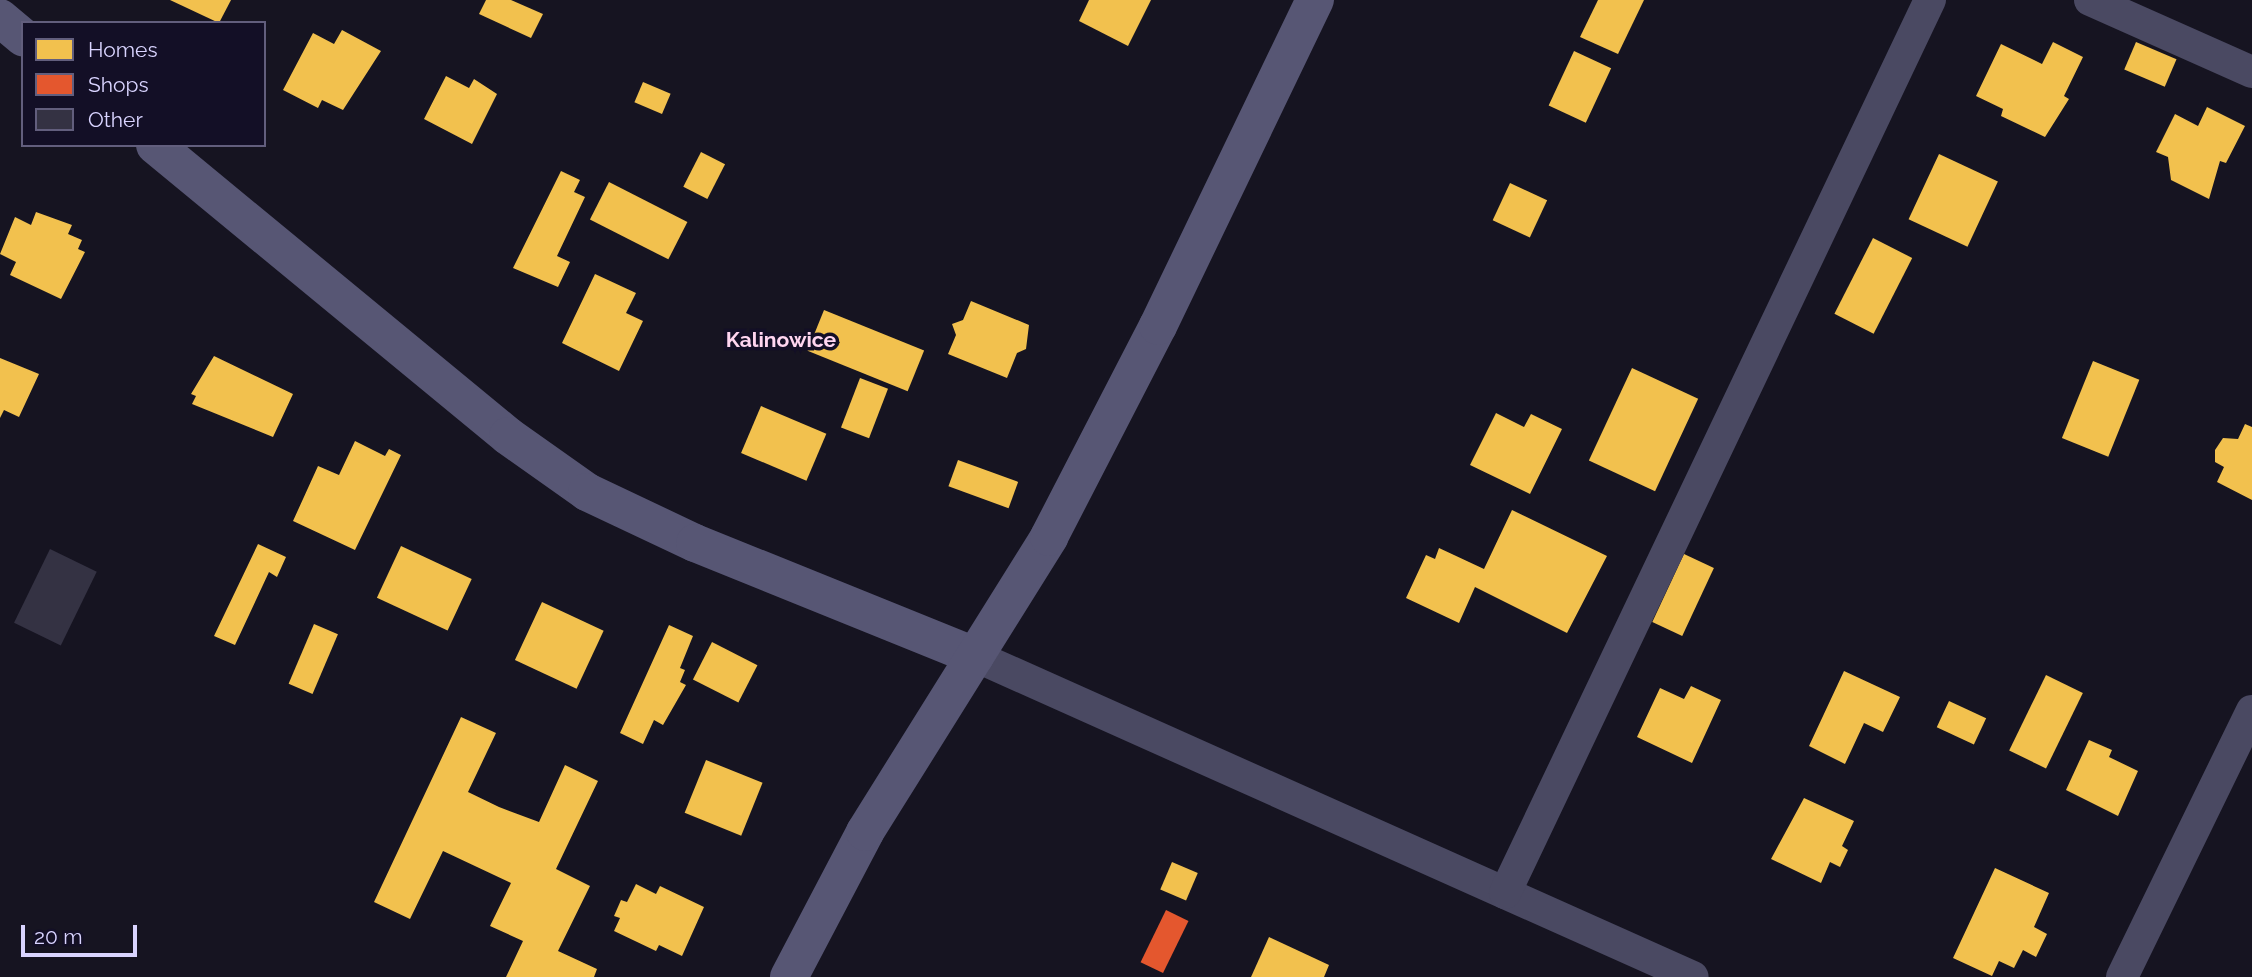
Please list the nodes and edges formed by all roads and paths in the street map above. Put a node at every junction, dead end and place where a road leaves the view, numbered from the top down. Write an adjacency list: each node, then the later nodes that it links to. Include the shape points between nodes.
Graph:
1 (1315, 0): 8 (street, via 1097,446 1049,537)
2 (1930, 0): 10 (street)
3 (2090, 0): 6 (street)
4 (0, 19): 5 (street)
5 (21, 35)
6 (2252, 72)
7 (157, 147): 8 (street, via 508,436 587,492 685,539)
8 (975, 656): 10 (street); 11 (street, via 865,832)
9 (2252, 711): 13 (street)
10 (1505, 893): 12 (street)
11 (789, 977)
12 (1693, 977)
13 (2122, 977)

